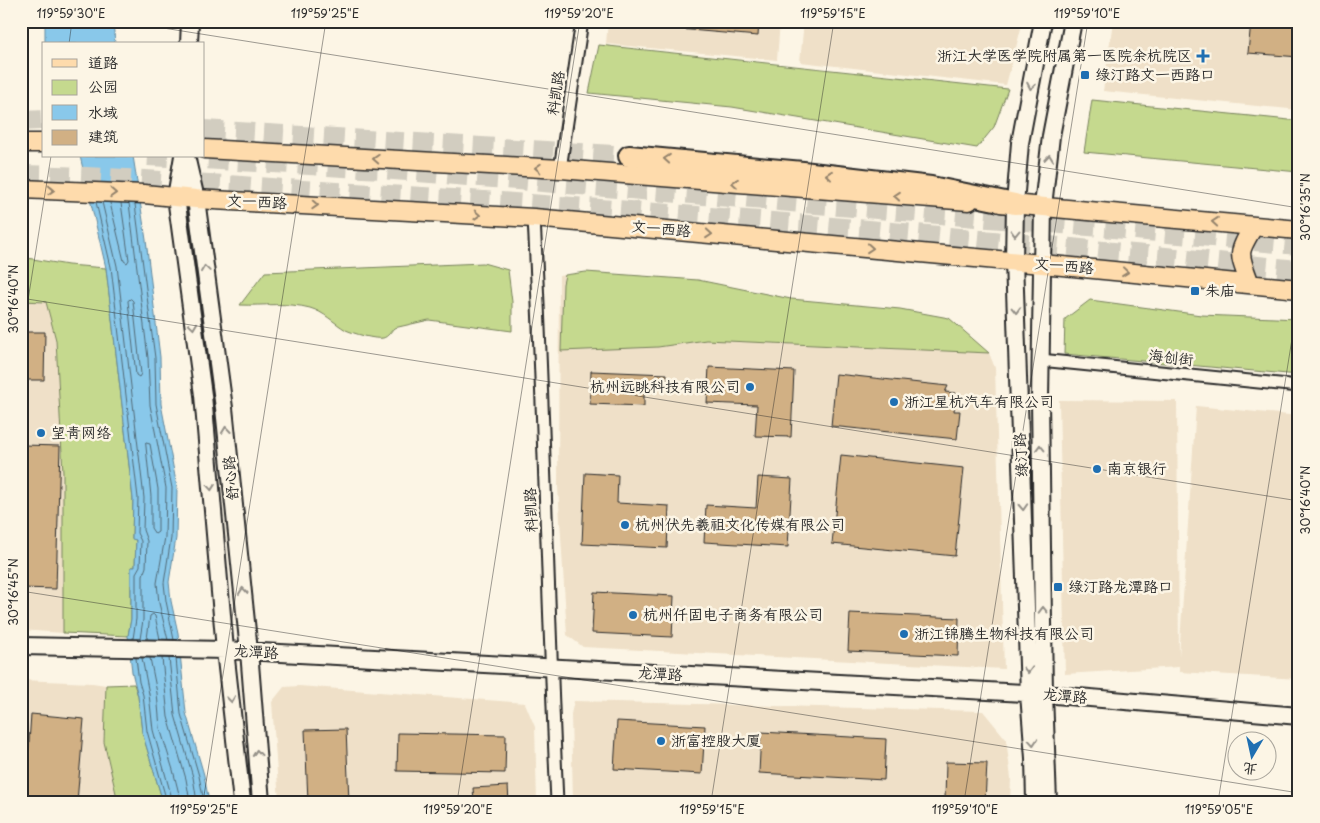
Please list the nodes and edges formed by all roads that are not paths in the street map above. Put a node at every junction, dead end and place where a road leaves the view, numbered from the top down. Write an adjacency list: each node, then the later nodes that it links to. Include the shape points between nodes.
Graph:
1 (190, 21): 5 (street)
2 (582, 21): 12 (street, 科凯路)
3 (1043, 21): 16 (street, 绿汀路, one-way to 16, via 1020,143)
4 (1073, 21): 17 (street, 绿汀路, one-way to 4)
5 (189, 42)
6 (21, 143): 7 (main road)
7 (42, 143)
8 (205, 149): 12 (main road, one-way to 8)
9 (630, 156): 16 (highway, one-way to 9, via 931,187)
10 (184, 158): 14 (street, 舒心路)
11 (185, 158): 15 (street, 舒心路)
12 (560, 169): 16 (main road, one-way to 12)
13 (21, 189): 14 (main road, 文一西路, one-way to 14)
14 (176, 197): 15 (main road, 文一西路); 28 (street, 舒心路, one-way to 28, via 203,395)
15 (196, 199): 18 (main road, 文一西路, one-way to 18); 29 (street, 舒心路, one-way to 15, via 224,408)
16 (1015, 204): 17 (main road); 21 (street, 绿汀路, one-way to 21)
17 (1043, 206): 19 (main road, one-way to 17); 22 (street, 绿汀路)
18 (534, 218): 21 (main road, 文一西路, one-way to 21); 30 (street, 科凯路, via 542,372)
19 (1254, 226): 20 (main road); 23 (main road, via 1240,251)
20 (1299, 230)
21 (1014, 261): 22 (main road, 文一西路); 31 (street, 绿汀路, one-way to 31)
22 (1042, 264): 23 (main road, 文一西路, one-way to 23); 25 (street, 绿汀路)
23 (1250, 284): 24 (main road, 文一西路)
24 (1299, 289)
25 (1040, 360): 26 (street, 海创街); 31 (street, 绿汀路, one-way to 25)
26 (1299, 386)
27 (21, 646): 28 (street, 龙潭路)
28 (225, 650): 29 (street, 龙潭路); 33 (street, 舒心路, one-way to 33)
29 (249, 651): 30 (street, 龙潭路); 34 (street, 舒心路, one-way to 29)
30 (550, 668): 31 (street, 龙潭路); 35 (street, 科凯路)
31 (1036, 694): 32 (street, 龙潭路); 36 (street, 绿汀路, one-way to 36); 37 (street, 绿汀路)
32 (1299, 716)
33 (242, 802)
34 (261, 802)
35 (557, 802)
36 (1035, 802)
37 (1048, 802)

